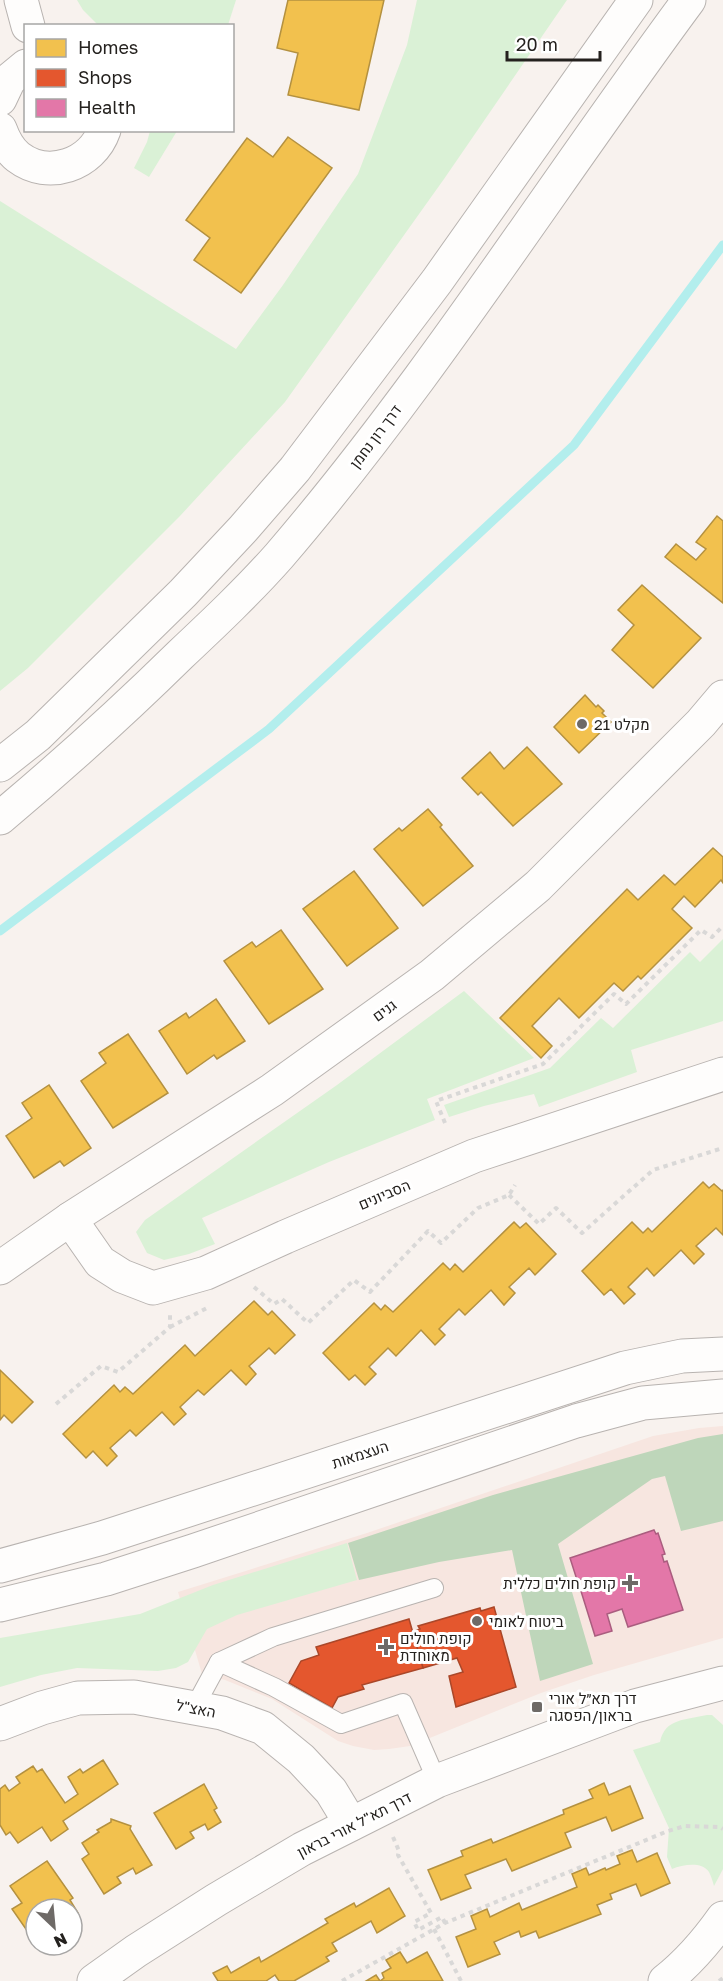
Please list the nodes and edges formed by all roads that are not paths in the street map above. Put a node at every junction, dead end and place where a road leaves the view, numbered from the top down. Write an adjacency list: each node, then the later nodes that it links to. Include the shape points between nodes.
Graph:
1 (21, 0): 4 (street)
2 (636, 0): 10 (street, via 437,281 295,469 183,593 38,735)
3 (689, 0): 11 (street, דרך רון נחמן, via 472,306 276,559 69,760)
4 (27, 24)
5 (24, 68): 6 (street, via 9,80)
6 (0, 99)
7 (0, 129): 8 (street, via 18,157 35,166 59,168 88,155)
8 (103, 132)
9 (723, 697): 13 (street, גנים, via 538,886 432,975 272,1090)
10 (0, 765)
11 (0, 818)
12 (723, 1074): 13 (street, הסביונים, via 474,1155 206,1273 153,1288 100,1262)
13 (70, 1219): 14 (street, גנים)
14 (0, 1268)
15 (723, 1354): 17 (street, העצמאות, via 682,1356 625,1368 102,1538)
16 (723, 1396): 19 (street, via 643,1403 576,1421 106,1579)
17 (0, 1566)
18 (434, 1588): 20 (lane, via 273,1636)
19 (0, 1605)
20 (219, 1662): 22 (lane); 24 (lane, via 341,1724 403,1703)
21 (723, 1683): 24 (street, דרך תא"ל אורי בראון, via 634,1706)
22 (194, 1708): 23 (street, האצ"ל, via 134,1696 78,1698); 25 (street, האצ"ל, via 222,1713 262,1728 301,1759 331,1791)
23 (0, 1724)
24 (437, 1781): 25 (street, דרך תא"ל אורי בראון)
25 (351, 1824): 27 (street, דרך תא"ל אורי בראון, via 216,1900)
26 (723, 1918): 28 (street, via 683,1967)
27 (94, 1981)
28 (665, 1981)

